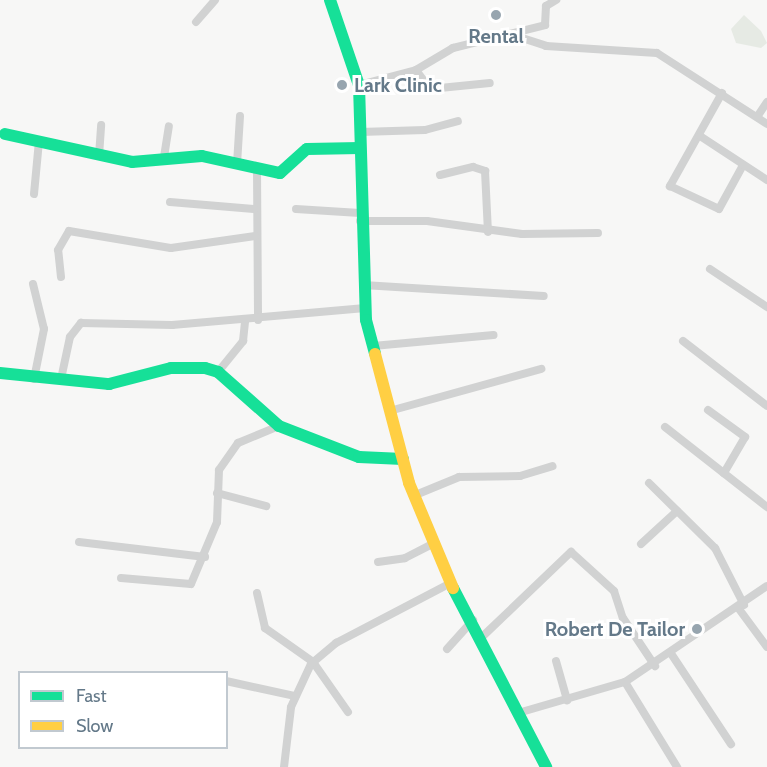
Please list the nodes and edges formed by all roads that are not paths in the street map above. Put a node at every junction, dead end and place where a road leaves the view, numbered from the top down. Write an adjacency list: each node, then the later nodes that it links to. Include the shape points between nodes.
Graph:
1 (215, 0): 4 (street)
2 (331, 0): 8 (street, via 349,43)
3 (556, 0): 5 (street, via 546,6 548,23)
4 (196, 22)
5 (516, 36): 6 (street, via 453,48); 9 (street, via 546,46 648,50)
6 (416, 70): 7 (street, via 430,89); 8 (street)
7 (490, 83)
8 (358, 85): 17 (street)
9 (722, 93): 12 (street); 19 (street)
10 (767, 102): 12 (street)
11 (240, 116): 24 (street)
12 (757, 117): 14 (street)
13 (459, 121): 17 (street, via 425,130)
14 (767, 124)
15 (101, 125): 22 (street)
16 (169, 126): 23 (street)
17 (360, 132): 21 (street)
18 (4, 134): 20 (street)
19 (700, 136): 25 (street); 25 (street, via 670,186 719,209)
20 (39, 141): 22 (street); 29 (street)
21 (360, 148): 26 (street, via 315,147 280,173); 33 (street)
22 (99, 156): 23 (street, via 144,163)
23 (164, 158): 24 (street, via 202,156)
24 (237, 164): 26 (street)
25 (742, 167): 28 (street)
26 (257, 170): 31 (street)
27 (440, 175): 34 (street, via 473,167 485,171)
28 (767, 180)
29 (34, 194)
30 (170, 202): 31 (street)
31 (254, 209): 36 (street)
32 (296, 209): 33 (street)
33 (360, 217): 34 (street, via 427,221); 40 (street)
34 (488, 232): 35 (street)
35 (598, 233)
36 (255, 236): 38 (street, via 171,248 69,231 58,250); 44 (street)
37 (710, 269): 42 (street)
38 (60, 277)
39 (33, 284): 52 (street, via 44,329)
40 (363, 285): 41 (street); 43 (street)
41 (544, 296)
42 (767, 307)
43 (365, 308): 44 (street); 48 (street)
44 (258, 320): 45 (street)
45 (245, 321): 50 (street, via 243,341); 53 (street, via 81,323 70,337)
46 (494, 334): 48 (street)
47 (683, 340): 54 (street)
48 (373, 346): 55 (street)
49 (541, 369): 55 (street)
50 (218, 372): 53 (street, via 193,366 109,384); 57 (street)
51 (0, 373): 52 (street)
52 (34, 379): 53 (street)
53 (61, 379)
54 (767, 406)
55 (393, 410): 59 (street)
56 (708, 410): 61 (street, via 745,437)
57 (279, 426): 59 (street, via 359,457); 63 (street, via 251,434 234,447 219,470)
58 (665, 427): 61 (street)
59 (403, 459): 64 (street)
60 (552, 466): 64 (street, via 520,476 459,477)
61 (724, 473): 66 (street)
62 (649, 483): 67 (street)
63 (217, 493): 65 (street); 71 (street, via 217,522)
64 (413, 496): 69 (street)
65 (266, 506)
66 (767, 507)
67 (677, 511): 70 (street); 77 (street, via 715,548)
68 (79, 542): 71 (street)
69 (433, 544): 72 (street, via 405,558); 74 (street)
70 (641, 544)
71 (205, 556): 73 (street, via 187,586)
72 (378, 562)
73 (121, 578)
74 (452, 583): 78 (street); 84 (street, via 336,643)
75 (767, 586): 77 (street)
76 (257, 593): 84 (street, via 260,618 268,632)
77 (742, 607): 80 (street); 82 (street)
78 (473, 620): 79 (street); 81 (street)
79 (483, 636): 85 (street, via 571,552 614,591 623,618); 91 (street)
80 (767, 647)
81 (447, 649)
82 (672, 655): 85 (street); 92 (street)
83 (556, 661): 89 (street)
84 (313, 662): 88 (street); 90 (street)
85 (655, 666): 87 (street)
86 (228, 681): 88 (street)
87 (625, 682): 89 (street); 95 (street)
88 (295, 696): 93 (street)
89 (567, 700): 91 (street)
90 (348, 712)
91 (518, 712): 94 (street)
92 (731, 744)
93 (284, 767)
94 (544, 767)
95 (677, 767)

